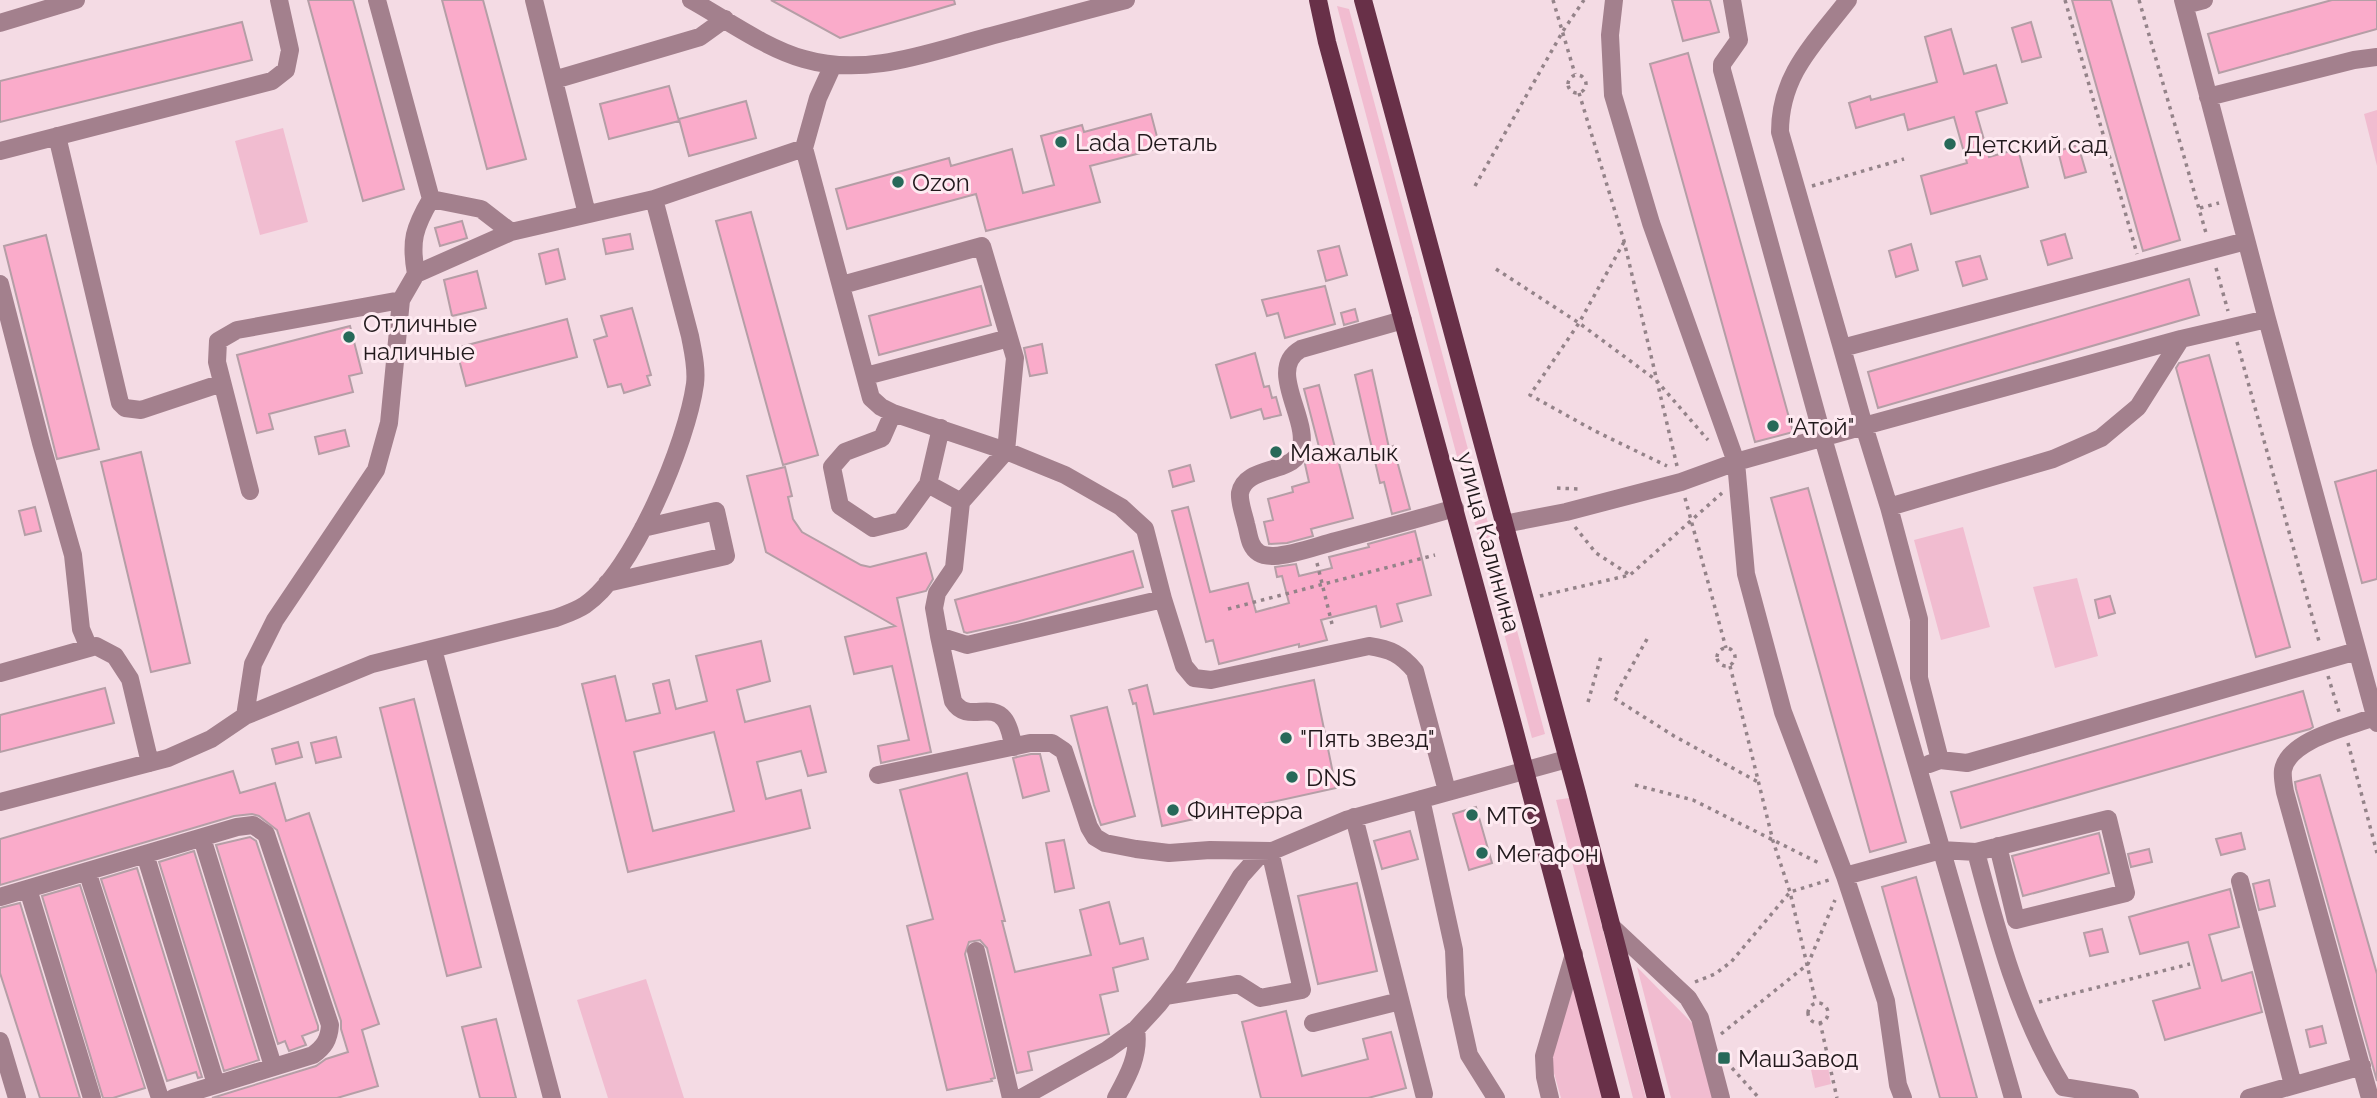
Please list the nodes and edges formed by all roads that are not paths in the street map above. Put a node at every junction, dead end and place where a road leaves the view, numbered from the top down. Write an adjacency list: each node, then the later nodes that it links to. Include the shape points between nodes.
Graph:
1 (75, 0): 15 (street)
2 (279, 0): 20 (street, via 290,50 286,70 272,80)
3 (377, 0): 23 (street)
4 (534, 0): 18 (street)
5 (691, 0): 14 (street)
6 (1126, 0): 17 (street, via 903,60)
7 (1318, 0): 33 (main road, улица Калинина)
8 (1363, 0): 50 (main road, улица Калинина)
9 (1614, 0): 44 (street, via 1610,35 1613,95 1651,223)
10 (1732, 0): 42 (street, via 1739,40 1722,70)
11 (1848, 0): 36 (street, via 1791,75 1780,114 1780,132)
12 (2204, 0): 13 (street)
13 (2184, 2): 19 (street)
14 (725, 19): 17 (street, via 803,59); 18 (street, via 700,37)
15 (0, 23)
16 (2377, 57): 19 (street)
17 (833, 65): 21 (street)
18 (554, 80): 25 (street)
19 (2208, 97): 27 (street)
20 (57, 136): 22 (street); 38 (street, via 120,403 141,410)
21 (804, 148): 24 (street); 30 (street)
22 (0, 151)
23 (431, 199): 26 (street, via 481,209); 28 (street, via 419,220 412,249)
24 (654, 199): 25 (street); 51 (street, via 690,336 695,381 674,462)
25 (587, 214): 26 (street)
26 (511, 232): 28 (street)
27 (2246, 241): 32 (street); 36 (street)
28 (416, 274): 31 (street)
29 (0, 284): 55 (street, via 73,555 81,629)
30 (842, 285): 34 (street, via 982,246); 37 (street)
31 (401, 300): 38 (street, via 237,330 218,341); 59 (street, via 389,423 376,470 275,620 253,664)
32 (2267, 319): 35 (street); 57 (street)
33 (1403, 320): 49 (main road, улица Калинина); 49 (street, via 1293,354 1287,363 1301,447 1298,456 1244,484 1240,495 1251,545 1260,554 1273,556)
34 (1009, 338): 37 (street); 43 (street, via 1015,358)
35 (2181, 339): 40 (street); 48 (street, via 2138,407 2101,438 2053,459)
36 (1842, 348): 40 (street)
37 (866, 376): 39 (street, via 871,398)
38 (222, 383): 46 (street)
39 (894, 413): 41 (street); 45 (street, via 882,438 845,452 832,467 840,506 873,528 901,521)
40 (1864, 426): 42 (street); 48 (street)
41 (941, 428): 43 (street); 45 (street)
42 (1823, 438): 44 (street); 65 (street)
43 (1006, 451): 47 (street); 53 (street, via 1065,475 1121,507 1145,529)
44 (1736, 462): 50 (street, via 1681,482); 79 (street, via 1746,575 1783,712)
45 (928, 484): 47 (street)
46 (250, 491)
47 (961, 502): 54 (street, via 954,568 937,593 934,608)
48 (1889, 507): 63 (street, via 1919,619 1919,678)
49 (1455, 508): 66 (main road, улица Калинина)
50 (1504, 524): 62 (main road, улица Калинина)
51 (643, 528): 52 (street); 52 (street, via 716,511 726,556)
52 (607, 583): 56 (street, via 586,604 556,618)
53 (1163, 599): 54 (street, via 967,645); 68 (street, via 1184,666 1194,678 1211,680 1369,646 1404,657 1415,671)
54 (939, 636): 61 (street, via 958,709 997,713 1006,720)
55 (89, 648): 58 (street); 64 (street, via 96,646 115,656 130,679)
56 (433, 649): 59 (street, via 363,667); 100 (street)
57 (2357, 651): 60 (street); 63 (street, via 1967,762)
58 (0, 673)
59 (246, 716): 64 (street, via 211,739)
60 (2376, 720): 92 (street, via 2306,742 2292,753 2283,770 2284,792)
61 (1014, 747): 67 (street); 75 (street, via 1052,743 1064,751 1089,827 1105,843 1169,853)
62 (1567, 759): 66 (street); 83 (main road, улица Калинина)
63 (1940, 760): 65 (street)
64 (150, 763): 70 (street)
65 (1917, 767): 74 (street)
66 (1525, 770): 68 (street); 85 (main road, улица Калинина)
67 (878, 775)
68 (1447, 791): 69 (street)
69 (1421, 799): 71 (street); 104 (street, via 1454,950 1456,996 1469,1055)
70 (0, 802)
71 (1354, 817): 75 (street); 87 (street)
72 (202, 838): 77 (street); 91 (street); 91 (street, via 253,825 266,834 330,1026 323,1048)
73 (1998, 846): 73 (street, via 2108,819 2126,892 2016,920); 76 (street)
74 (1941, 849): 76 (street); 79 (street); 110 (street)
75 (1270, 852): 86 (street, via 1258,857 1241,876); 86 (street, via 1302,990 1260,998 1238,984)
76 (1976, 852): 111 (street, via 2022,1006 2063,1087)
77 (145, 854): 78 (street); 93 (street)
78 (88, 871): 81 (street); 98 (street)
79 (1845, 876): 109 (street, via 1886,1001)
80 (2240, 881): 94 (street)
81 (28, 889): 82 (street); 97 (street)
82 (0, 897)
83 (1611, 926): 107 (main road, улица Калинина); 108 (street, via 1688,998 1700,1018)
84 (976, 951): 101 (street)
85 (1574, 954): 105 (street, via 1544,1056); 106 (main road, улица Калинина)
86 (1165, 996): 89 (street)
87 (1400, 1001): 88 (street); 95 (street)
88 (1312, 1023)
89 (1136, 1029): 102 (street); 103 (street, via 1135,1056)
90 (0, 1041): 96 (street)
91 (273, 1066): 93 (street)
92 (2362, 1066): 94 (street); 113 (street)
93 (216, 1084): 99 (street)
94 (2293, 1085): 112 (street)
95 (1424, 1094)
96 (17, 1098)
97 (92, 1098)
98 (160, 1098)
99 (173, 1098)
100 (552, 1098)
101 (1011, 1098)
102 (1021, 1098)
103 (1116, 1098)
104 (1496, 1098)
105 (1550, 1098)
106 (1611, 1098)
107 (1656, 1098)
108 (1721, 1098)
109 (1903, 1098)
110 (2013, 1098)
111 (2130, 1098)
112 (2249, 1098)
113 (2370, 1098)

